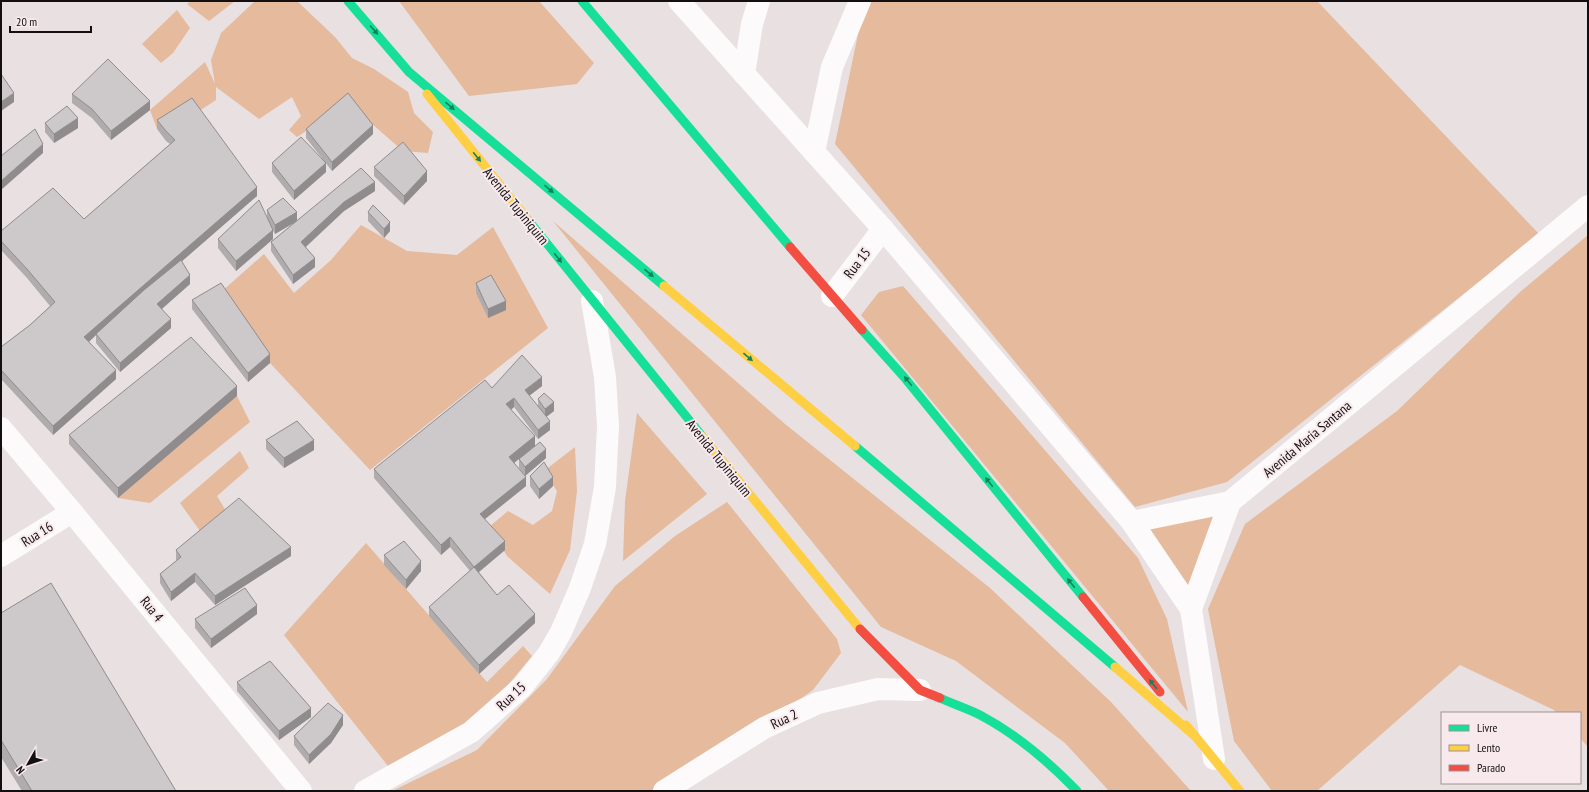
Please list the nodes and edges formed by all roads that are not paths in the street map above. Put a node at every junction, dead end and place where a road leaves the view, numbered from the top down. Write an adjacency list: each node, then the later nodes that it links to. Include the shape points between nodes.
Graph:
1 (348, 1): 6 (main road, one-way to 6)
2 (582, 1): 11 (main road)
3 (679, 1): 7 (street)
4 (758, 1): 7 (street)
5 (860, 1): 8 (street, via 832,67)
6 (409, 72): 12 (main road, Avenida Tupiniquim, one-way to 12); 20 (main road, one-way to 20, via 977,549)
7 (744, 74): 8 (street)
8 (814, 152): 10 (street)
9 (1588, 206): 14 (street, Avenida Maria Santana)
10 (883, 229): 11 (street, Rua 15); 16 (street)
11 (832, 296): 20 (main road, one-way to 11, via 904,377)
12 (592, 301): 19 (main road, Avenida Tupiniquim, via 867,637); 23 (street, Rua 15, via 604,377 608,426 605,487 595,544 561,632 549,653 522,688 471,732)
13 (1, 428): 15 (street, Rua 4)
14 (1230, 502): 16 (street); 18 (street)
15 (72, 512): 17 (street, Rua 16); 22 (street, Rua 4)
16 (1132, 522): 18 (street)
17 (1, 556)
18 (1191, 609): 21 (street)
19 (920, 690): 24 (street, Rua 2, via 878,689 818,703 764,728); 25 (main road, Avenida Tupiniquim, via 980,715 1014,736 1058,770)
20 (1195, 736): 21 (main road)
21 (1214, 759): 26 (main road)
22 (301, 791)
23 (365, 791)
24 (664, 791)
25 (1077, 791)
26 (1240, 791)

